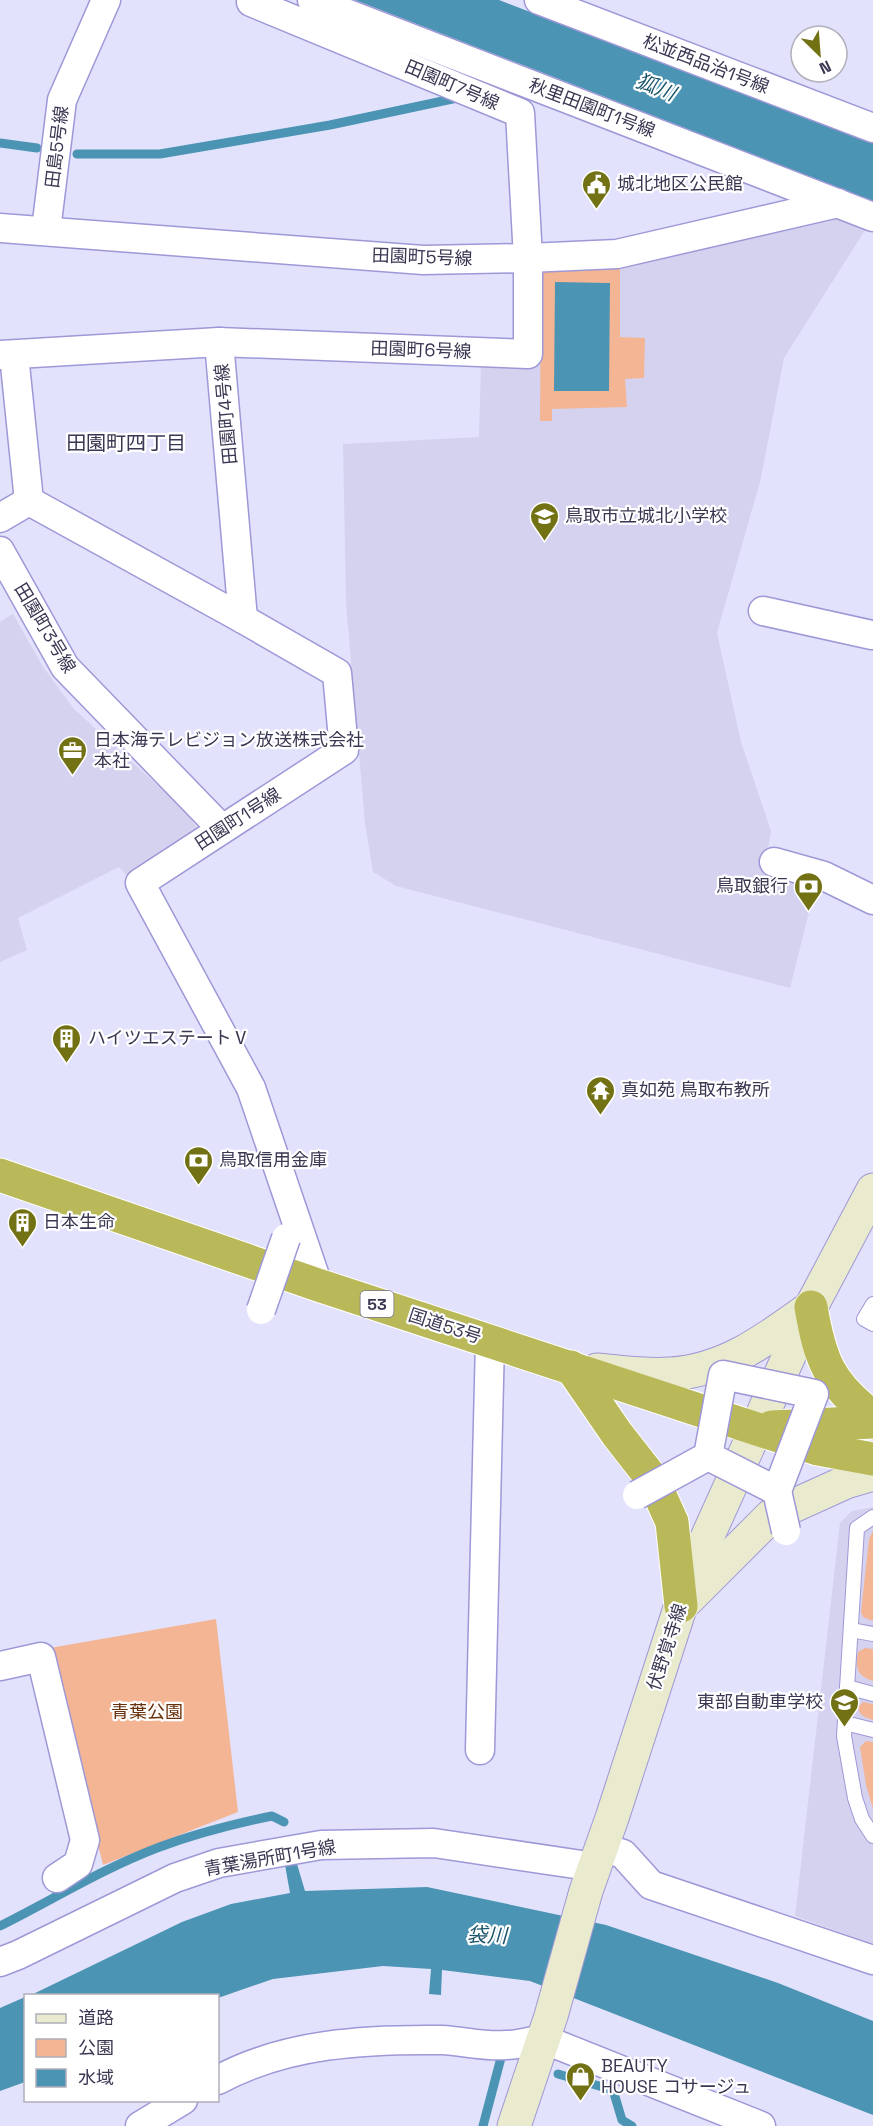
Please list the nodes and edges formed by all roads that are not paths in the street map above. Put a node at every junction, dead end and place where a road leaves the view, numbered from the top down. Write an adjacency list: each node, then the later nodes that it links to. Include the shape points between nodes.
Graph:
1 (106, 0): 9 (street, 田島5号線, via 62,100)
2 (312, 0): 6 (street, 秋里田園町1号線)
3 (539, 0): 5 (street, 松並西品治1号線)
4 (250, 1): 10 (street, 田園町7号線, via 520,113)
5 (873, 128)
6 (838, 203): 7 (street, 秋里田園町1号線); 10 (street, 田園町5号線, via 617,254)
7 (873, 217)
8 (0, 228): 9 (street, 田園町5号線)
9 (46, 230): 10 (street, 田園町5号線, via 423,260)
10 (528, 258): 11 (street, 田園町6号線, via 528,354)
11 (219, 342): 12 (street, 田園町4号線); 17 (street, 田園町4号線)
12 (7, 355): 13 (street)
13 (29, 501): 14 (street); 17 (street, 田園町1号線)
14 (0, 518)
15 (0, 551): 19 (street, 田園町3号線, via 64,667)
16 (763, 611): 18 (street)
17 (243, 619): 19 (street, 田園町1号線, via 337,673 344,750)
18 (873, 633)
19 (222, 829): 25 (street, 田園町1号線, via 140,883 251,1088)
20 (774, 862): 21 (street, via 824,876)
21 (873, 900)
22 (0, 1175): 25 (highway, 国道53号 / 53)
23 (873, 1190): 27 (main road, 伏野覚寺線)
24 (286, 1238): 28 (street, bridge)
25 (318, 1285): 30 (highway, 国道53号 / 53)
26 (873, 1304): 29 (lane, via 864,1318)
27 (811, 1307): 31 (main road, via 746,1351 705,1369 658,1374); 32 (highway, via 826,1367 851,1401); 34 (main road, 伏野覚寺線)
28 (261, 1310)
29 (873, 1324)
30 (490, 1341): 31 (highway, 国道53号 / 53); 50 (street)
31 (571, 1367): 34 (highway, 国道53号 / 53); 42 (highway, via 653,1480 668,1511)
32 (873, 1417)
33 (873, 1422): 34 (highway, 国道53号 / 53)
34 (756, 1428): 36 (highway, 国道53号 / 53, via 818,1449); 42 (main road, 伏野覚寺線, via 692,1571)
35 (708, 1456): 38 (street, bridge); 38 (street, bridge, via 723,1376 814,1394); 39 (street, bridge)
36 (873, 1459)
37 (873, 1474): 42 (main road, via 771,1516)
38 (777, 1491): 41 (street, bridge)
39 (637, 1495)
40 (873, 1517): 43 (lane, via 857,1528)
41 (786, 1531)
42 (681, 1606): 52 (main road, 伏野覚寺線)
43 (851, 1630): 44 (lane); 46 (lane)
44 (873, 1634)
45 (0, 1666): 53 (street, via 41,1657 85,1840 78,1864)
46 (847, 1687): 47 (lane); 48 (lane)
47 (873, 1694)
48 (845, 1723): 49 (lane); 51 (lane, via 855,1798)
49 (873, 1730)
50 (480, 1750)
51 (873, 1836)
52 (594, 1868): 54 (street, 青葉湯所町1号線, via 623,1854 651,1885); 55 (street, 青葉湯所町1号線, via 434,1843 321,1845 219,1863 175,1878); 56 (main road, 伏野覚寺線)
53 (57, 1878)
54 (873, 1960)
55 (0, 1962)
56 (547, 2028): 57 (street, via 505,2045 444,2040 362,2041 280,2054); 60 (main road, 伏野覚寺線); 61 (street)
57 (219, 2079)
58 (180, 2102): 59 (street)
59 (140, 2126)
60 (514, 2126)
61 (761, 2126)

